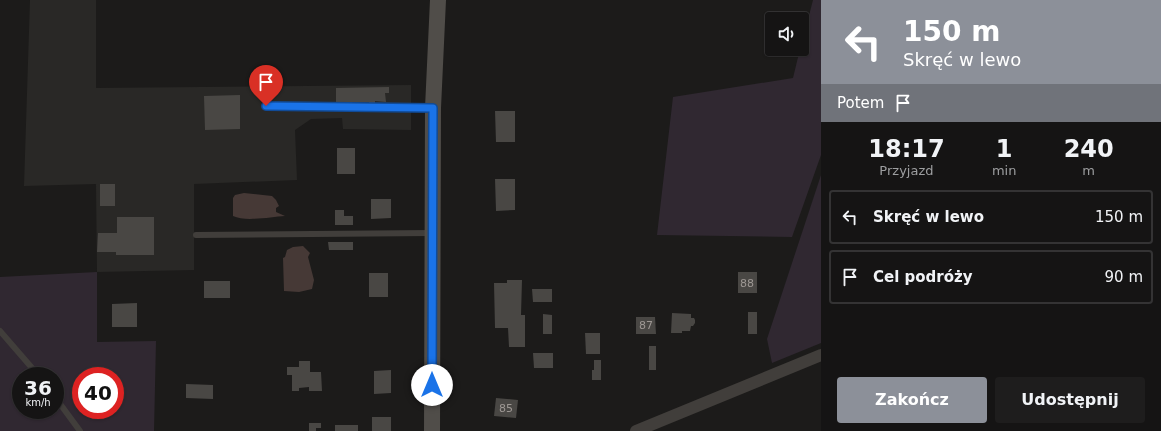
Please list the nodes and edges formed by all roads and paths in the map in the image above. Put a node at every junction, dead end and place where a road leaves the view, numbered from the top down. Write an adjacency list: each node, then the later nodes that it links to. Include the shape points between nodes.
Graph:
1 (438, 0): 3 (street)
2 (266, 106): 3 (lane)
3 (433, 108): 4 (street)
4 (432, 233): 5 (lane); 11 (street)
5 (196, 235)
6 (0, 331): 8 (lane)
7 (821, 355): 12 (street)
8 (31, 367)
9 (64, 409): 10 (lane)
10 (80, 431)
11 (432, 431)
12 (636, 431)

